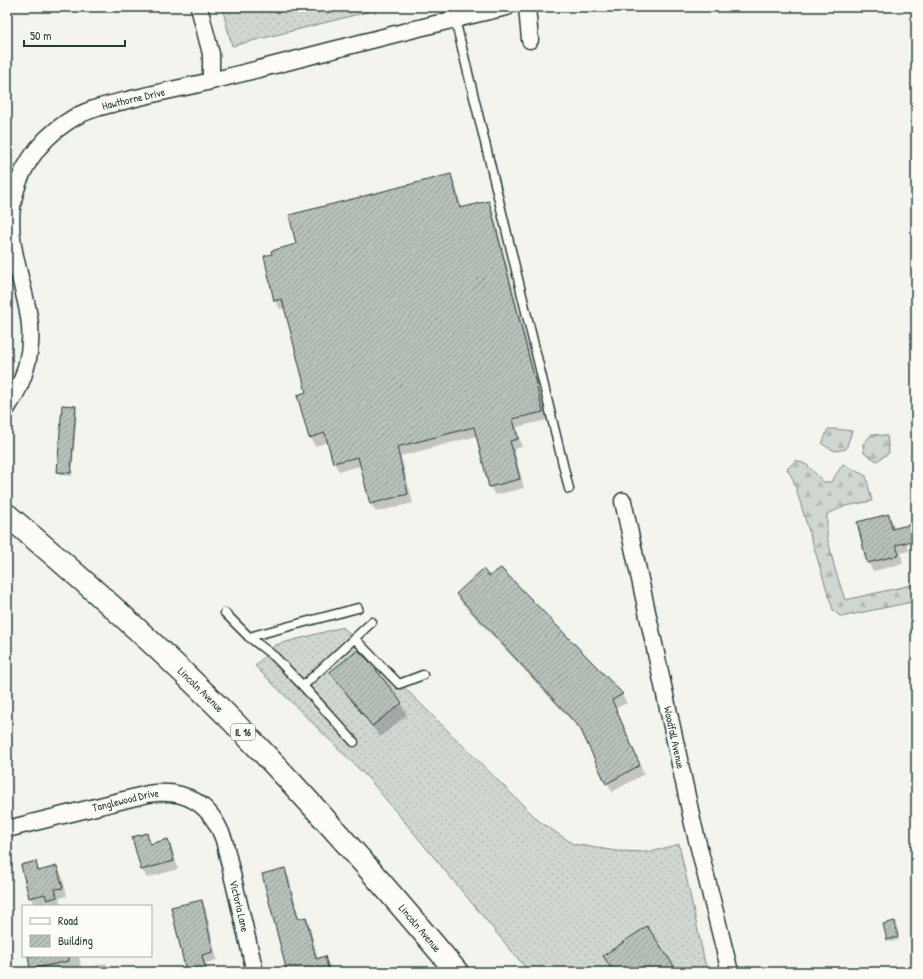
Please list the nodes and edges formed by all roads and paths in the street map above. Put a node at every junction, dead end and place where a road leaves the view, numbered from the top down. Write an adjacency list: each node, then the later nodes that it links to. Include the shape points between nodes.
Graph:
1 (200, 7): 6 (street, via 211,54)
2 (507, 7): 4 (street, Hawthorne Drive)
3 (527, 7): 5 (street)
4 (455, 18): 6 (street, Hawthorne Drive); 8 (lane)
5 (530, 40)
6 (211, 81): 7 (street, Hawthorne Drive, via 104,105 85,112 51,134 28,161 14,198 11,220 12,240 31,338 23,378)
7 (7, 408)
8 (569, 489)
9 (623, 501): 23 (street, Woodfall Avenue, via 693,824)
10 (7, 515): 22 (main road, Lincoln Avenue / IL 16, via 113,608 249,737 393,895)
11 (358, 608): 14 (lane)
12 (225, 613): 14 (lane)
13 (372, 622): 15 (lane)
14 (249, 637): 17 (lane, via 275,657)
15 (355, 639): 16 (lane, via 399,684); 17 (lane)
16 (423, 675)
17 (303, 686): 18 (lane)
18 (354, 742)
19 (7, 829): 20 (street, Tanglewood Drive, via 161,792 176,793 200,804 219,826)
20 (224, 840): 21 (street, Victoria Lane)
21 (255, 972)
22 (457, 972)
23 (730, 972)

